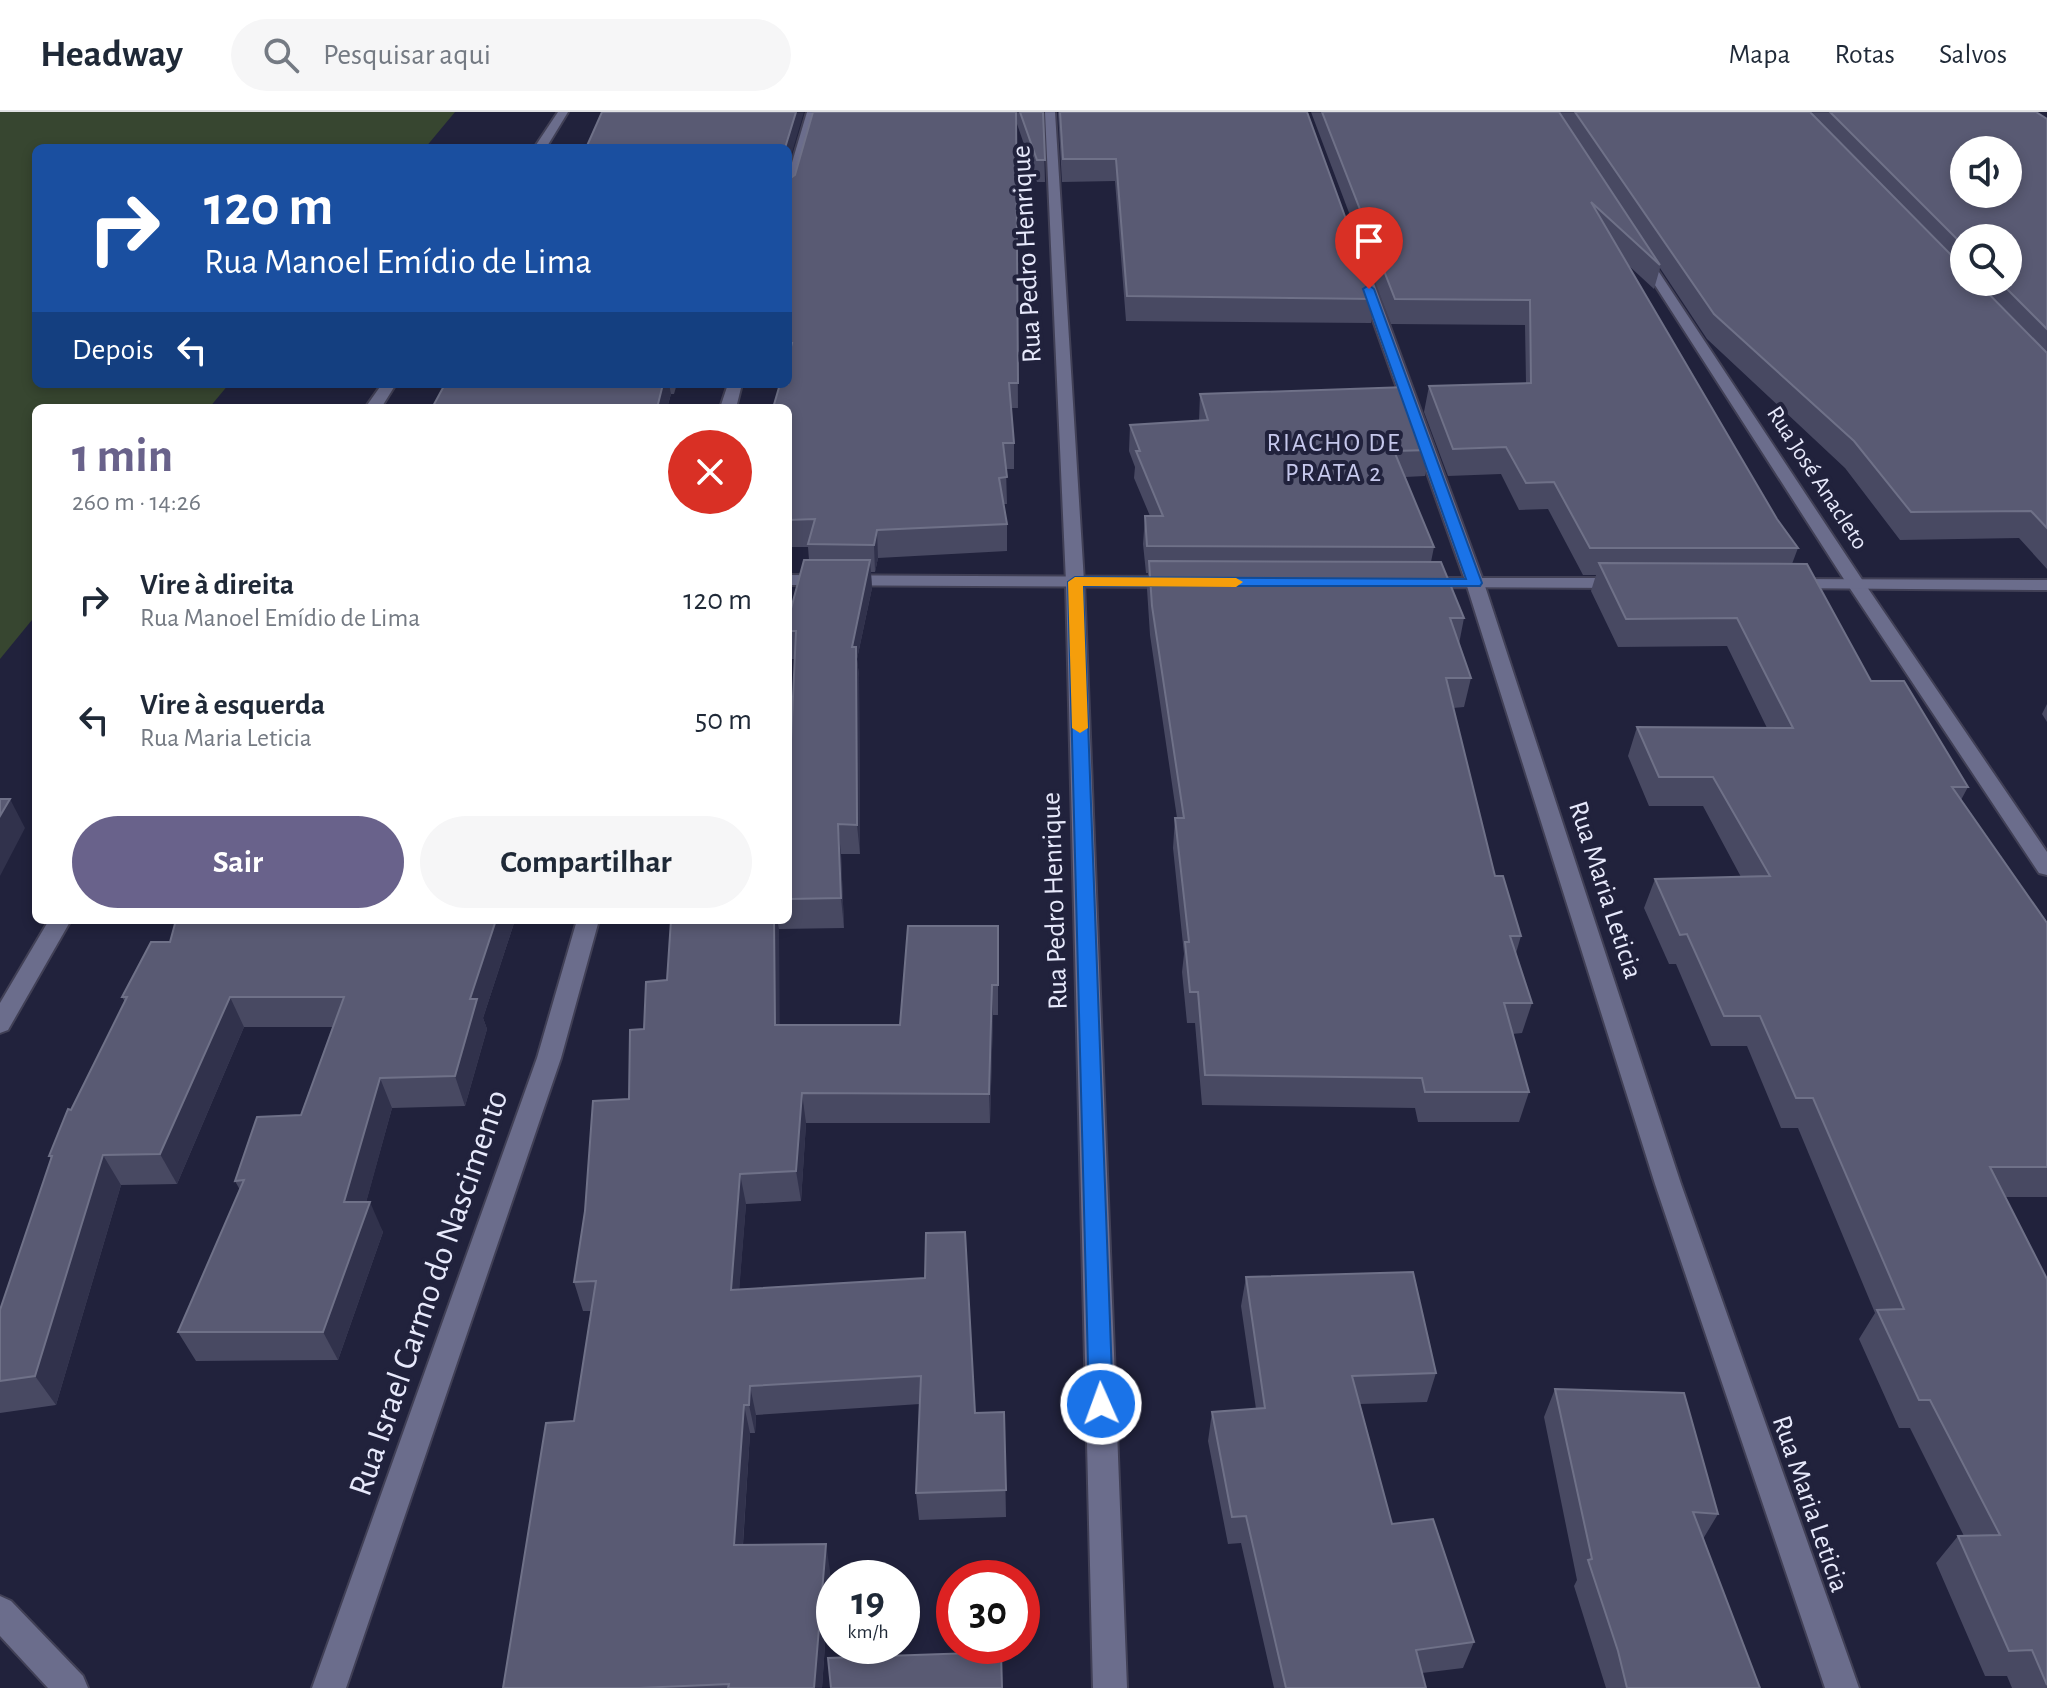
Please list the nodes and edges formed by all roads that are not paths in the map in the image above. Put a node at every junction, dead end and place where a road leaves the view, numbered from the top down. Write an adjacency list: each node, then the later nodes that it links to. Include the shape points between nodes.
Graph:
1 (563, 112): 4 (street)
2 (812, 112): 5 (street)
3 (1050, 112): 9 (street, Rua Pedro Henrique)
4 (543, 144)
5 (792, 183)
6 (1635, 245): 15 (street, Rua José Anacleto)
7 (1358, 259): 12 (street, Rua Maria Leticia)
8 (792, 580): 9 (street)
9 (1075, 582): 10 (street); 24 (street, Rua Pedro Henrique)
10 (1187, 582)
11 (1395, 583): 12 (street)
12 (1475, 583): 13 (street); 25 (street, Rua Maria Leticia, via 1668,1184)
13 (1634, 583)
14 (1776, 584): 15 (street)
15 (1856, 584): 16 (street); 17 (street, Rua José Anacleto)
16 (2047, 585)
17 (2047, 868)
18 (58, 924): 20 (street)
19 (587, 924): 23 (street, Rua Israel Carmo do Nascimento, via 549,1058)
20 (0, 1024)
21 (0, 1612): 22 (street)
22 (71, 1688)
23 (329, 1688)
24 (1110, 1688)
25 (1842, 1688)

